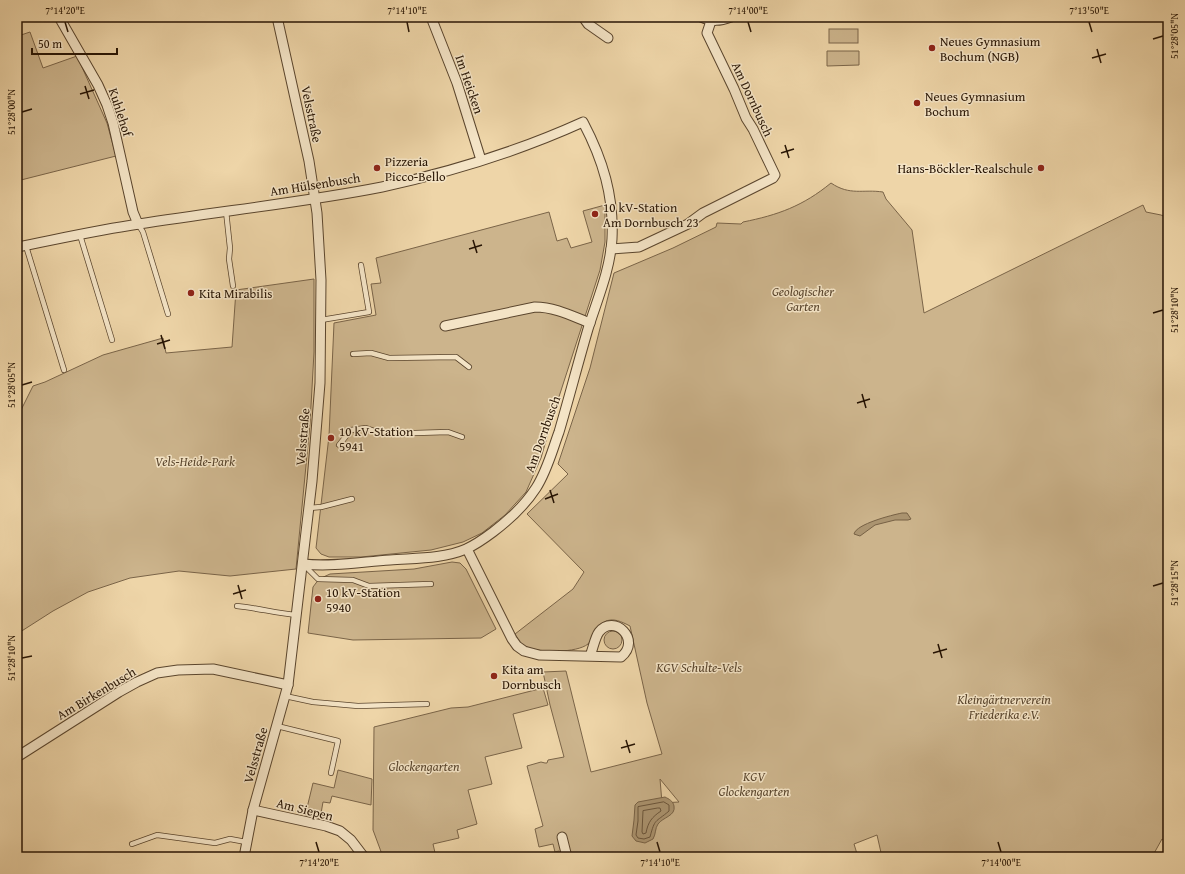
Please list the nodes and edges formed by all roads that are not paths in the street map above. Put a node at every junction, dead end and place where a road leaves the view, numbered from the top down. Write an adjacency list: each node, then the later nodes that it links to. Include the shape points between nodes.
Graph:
1 (59, 17): 13 (street, Kuhlehof, via 107,104)
2 (277, 17): 11 (street, Velsstraße)
3 (432, 17): 10 (street, Im Heicken)
4 (583, 17): 8 (street, via 588,24)
5 (701, 17): 7 (street)
6 (731, 17): 7 (street)
7 (711, 21): 16 (street, Am Dornbusch, via 708,34 775,175 703,213 688,224 639,247)
8 (608, 38)
9 (583, 122): 10 (street, Am Hülsenbusch, via 527,145); 16 (street, Am Dornbusch, via 605,172 612,219)
10 (481, 160): 11 (street, Am Hülsenbusch, via 382,187)
11 (315, 198): 12 (street, Am Hülsenbusch); 20 (street, Velsstraße)
12 (226, 211): 13 (street, Am Hülsenbusch); 18 (lane)
13 (138, 224): 14 (street, Am Hülsenbusch); 19 (lane, via 143,232)
14 (80, 235): 15 (street, Am Hülsenbusch); 23 (lane)
15 (21, 247): 26 (lane, Am Hülsenbusch)
16 (611, 249): 21 (street, Am Dornbusch, via 607,271)
17 (361, 265): 20 (lane, via 369,312)
18 (233, 286)
19 (168, 314)
20 (321, 320): 30 (street, Velsstraße, via 320,383)
21 (590, 323): 22 (street, via 546,307 535,307); 31 (street, Am Dornbusch, via 550,459 536,488 514,514 492,533)
22 (445, 326)
23 (112, 340)
24 (353, 354): 25 (lane, via 371,353 389,358 456,357)
25 (469, 367)
26 (64, 370)
27 (462, 437): 28 (lane, via 448,432 383,434 366,428 351,430)
28 (339, 445)
29 (352, 499): 30 (lane)
30 (309, 508): 32 (street, Velsstraße)
31 (466, 549): 32 (street, Am Dornbusch, via 434,556 329,566); 36 (street, via 517,646 539,655)
32 (303, 564): 33 (lane, via 318,579 353,580 369,586); 35 (street, Velsstraße)
33 (431, 584)
34 (237, 606): 35 (lane)
35 (297, 615): 37 (street, Velsstraße)
36 (590, 656): 36 (street, via 621,657 629,647 626,634 622,629 606,626 598,633)
37 (288, 685): 38 (street, Velsstraße); 41 (street, Am Birkenbusch, via 213,669 157,673 119,692)
38 (285, 696): 39 (lane, via 313,702 358,706); 40 (street, Velsstraße)
39 (427, 704)
40 (277, 726): 42 (lane, via 338,741); 43 (street, Velsstraße)
41 (17, 757)
42 (331, 773)
43 (253, 810): 45 (street, Velsstraße); 48 (street, Am Siepen, via 326,826 351,840)
44 (562, 837): 49 (street)
45 (246, 842): 46 (lane, via 230,839 215,843 158,835); 47 (street, Velsstraße)
46 (132, 844)
47 (244, 857)
48 (364, 857)
49 (567, 857)

